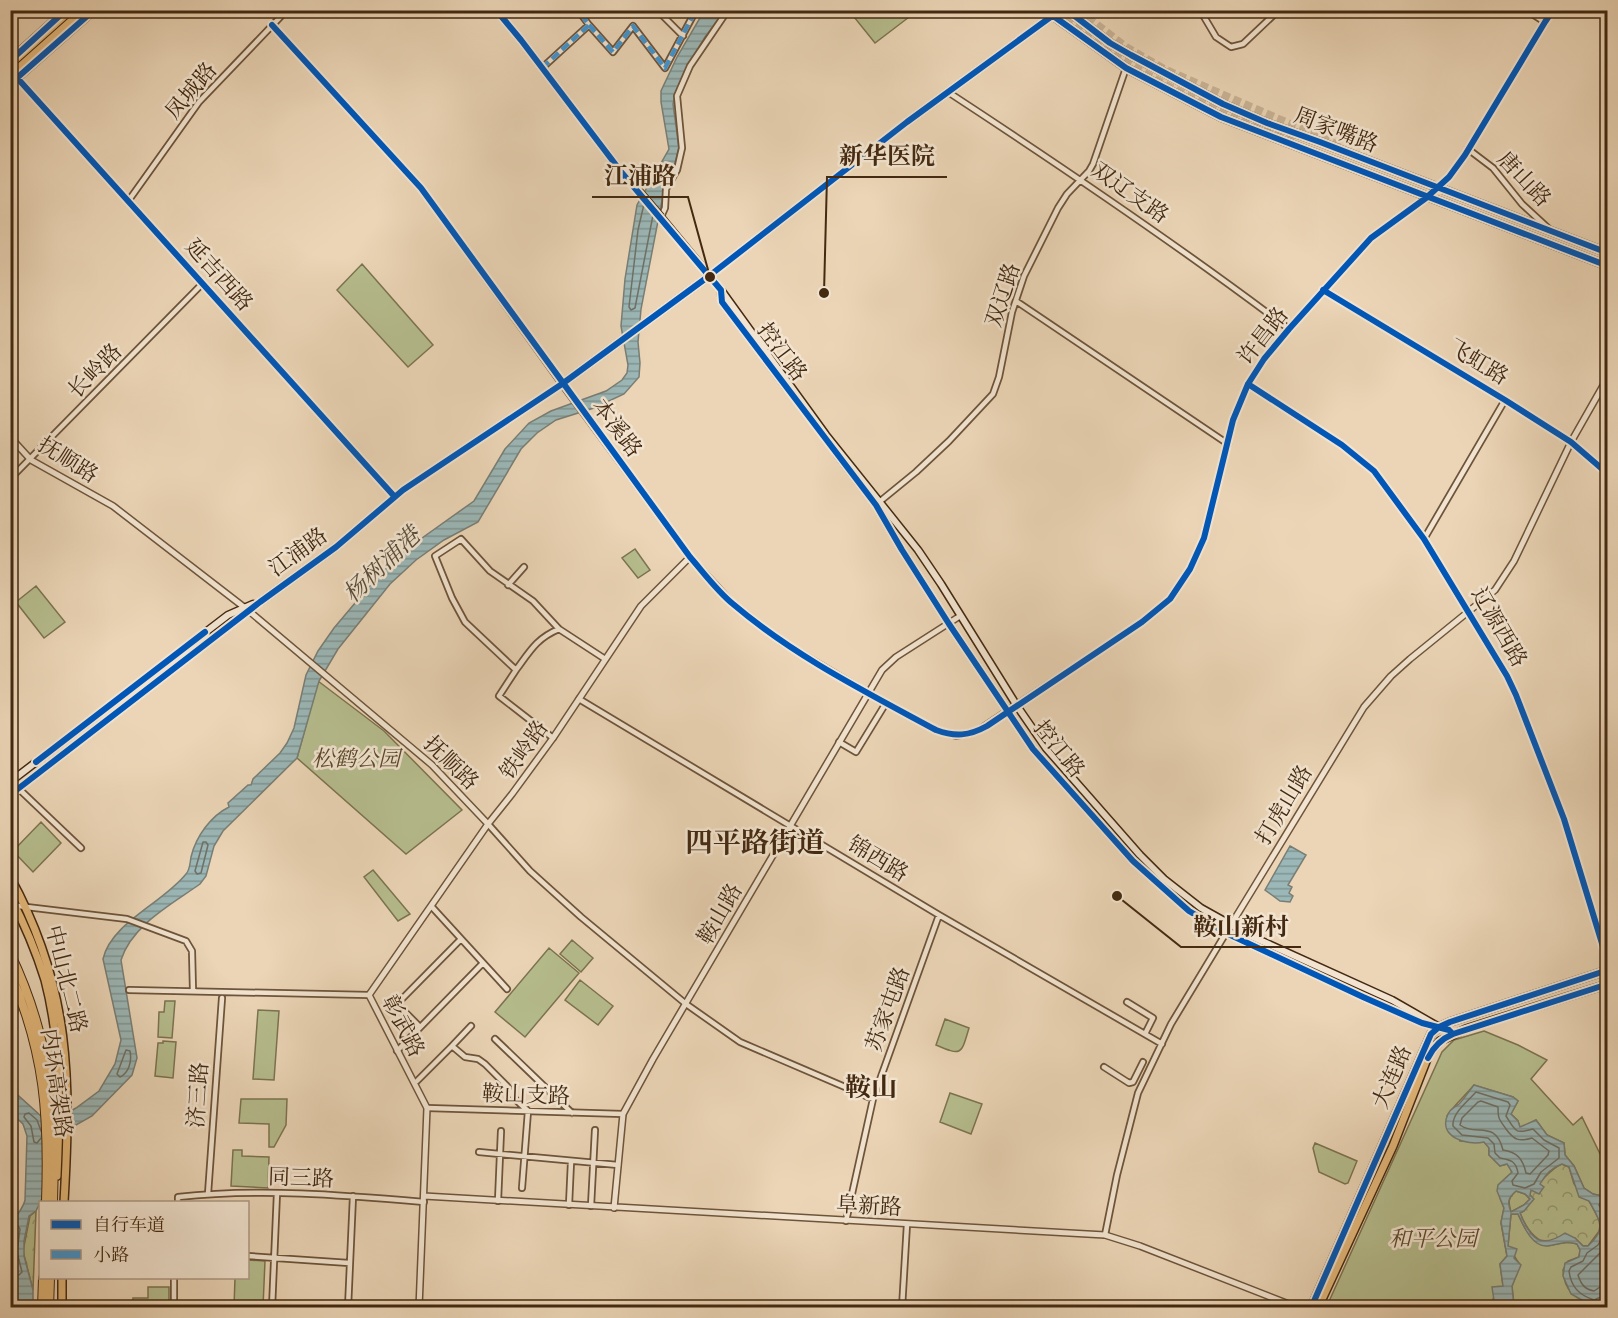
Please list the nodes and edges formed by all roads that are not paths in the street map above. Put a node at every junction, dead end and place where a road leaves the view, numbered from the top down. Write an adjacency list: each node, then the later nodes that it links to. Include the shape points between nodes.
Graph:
1 (66, 10): 24 (main road)
2 (73, 10): 25 (highway)
3 (84, 10): 28 (highway, bridge)
4 (94, 10): 28 (main road)
5 (287, 10): 21 (street, 凤城路)
6 (578, 10): 22 (street)
7 (630, 10): 8 (street)
8 (635, 10)
9 (657, 10): 23 (street)
10 (696, 10): 23 (street)
11 (728, 10): 36 (street, via 690,66 677,96 681,155 666,189)
12 (1045, 10): 19 (main road, 周家嘴路)
13 (1200, 10): 14 (street, via 1216,37 1231,46 1243,44)
14 (1279, 10)
15 (1526, 10): 20 (street)
16 (1553, 10): 20 (street, 许昌路)
17 (1070, 11): 19 (main road, 江浦路); 33 (main road, 周家嘴路, via 1110,43 1223,104)
18 (501, 12): 26 (main road, 控江路)
19 (1054, 13): 27 (main road, 周家嘴路); 30 (main road, 江浦路)
20 (1545, 22): 31 (street, 许昌路)
21 (272, 25): 35 (street, 凤城路, via 199,102); 46 (street, 本溪路, via 421,188)
22 (589, 25): 23 (street, via 613,52 633,26 665,68); 26 (street)
23 (683, 36)
24 (10, 61)
25 (10, 68): 28 (street, 延吉西路)
26 (542, 68): 36 (main road, 控江路, bridge, via 622,173)
27 (1126, 68): 32 (street, 双辽路, via 1093,164); 34 (main road, 周家嘴路, via 1232,122)
28 (14, 77): 29 (main road); 35 (street, 延吉西路)
29 (10, 84)
30 (948, 92): 32 (street, 双辽支路); 40 (main road, 江浦路)
31 (1468, 149): 33 (street, 许昌路); 37 (street, 唐山路, via 1493,168 1522,204)
32 (1080, 179): 43 (street, 双辽路, via 1058,208); 44 (street, 双辽支路, via 1194,257)
33 (1439, 187): 34 (street, 许昌路); 37 (main road, 周家嘴路)
34 (1426, 198): 39 (main road, 周家嘴路); 42 (street, 许昌路, via 1371,238)
35 (129, 200): 41 (street, 延吉西路)
36 (661, 217): 40 (main road, 控江路)
37 (1555, 233): 38 (main road, 周家嘴路)
38 (1608, 253)
39 (1608, 267)
40 (709, 276): 46 (main road, 江浦路); 56 (main road, 控江路)
41 (202, 284): 52 (street, 长岭路); 55 (street, 延吉西路)
42 (1323, 290): 44 (street, 许昌路); 48 (street, 飞虹路)
43 (1016, 301): 51 (street); 56 (street, 双辽路, via 993,394 950,441)
44 (1289, 329): 47 (street, 许昌路)
45 (1608, 377): 50 (street, 打虎山路)
46 (562, 384): 55 (main road, 江浦路); 58 (street, 本溪路)
47 (1248, 384): 51 (street, 许昌路); 57 (street, 辽源西路, via 1374,471)
48 (1505, 400): 50 (street, 飞虹路); 57 (street)
49 (10, 437): 52 (street, 抚顺路)
50 (1571, 442): 53 (street, 飞虹路); 62 (street, 打虎山路, via 1514,561 1495,590)
51 (1228, 444): 71 (street, 许昌路, via 1204,538 1190,570 1170,599)
52 (31, 460): 54 (street, 长岭路); 61 (street, 抚顺路, via 113,506)
53 (1608, 474)
54 (10, 479)
55 (394, 496): 61 (main road, 江浦路, via 336,547)
56 (878, 503): 63 (main road, 控江路, via 918,550); 64 (main road, 控江路, via 902,550)
57 (1424, 539): 62 (street, 辽源西路)
58 (690, 557): 66 (street, 铁岭路, via 641,606); 68 (street, 本溪路, via 732,603 782,642)
59 (524, 567): 60 (street)
60 (508, 585): 65 (street, via 533,602); 67 (street, via 461,539 435,556 465,622)
61 (246, 610): 75 (main road, 江浦路, via 228,615); 77 (main road, 江浦路); 78 (street, 抚顺路, via 437,769)
62 (1470, 612): 87 (street, 打虎山路, via 1410,659 1364,707); 92 (street, 辽源西路, via 1508,676 1545,769)
63 (960, 616): 64 (street, 鞍山路); 71 (main road, 控江路)
64 (949, 624): 68 (street, 鞍山路, via 896,657 882,669); 72 (main road, 控江路)
65 (559, 629): 66 (street); 67 (street, via 544,635)
66 (604, 659): 69 (street, 铁岭路)
67 (516, 670): 73 (street, via 499,696)
68 (868, 693): 70 (street, 本溪路); 74 (street, 鞍山路)
69 (579, 699): 73 (street, 铁岭路); 79 (street, 锦西路)
70 (886, 703): 72 (street, 本溪路, via 936,730 956,736 977,731); 74 (street, via 856,752)
71 (1017, 705): 72 (street, 许昌路); 87 (main road, 控江路, via 1046,747 1140,855 1201,908)
72 (1007, 712): 88 (main road, 控江路, via 1078,806 1155,882 1189,911)
73 (553, 738): 78 (street, 铁岭路)
74 (839, 742): 79 (street, 鞍山路)
75 (10, 782)
76 (18, 789): 80 (street)
77 (10, 795)
78 (488, 824): 85 (street, 铁岭路); 102 (street, 抚顺路, via 580,919)
79 (790, 825): 86 (street, 锦西路); 102 (street, 鞍山路)
80 (81, 848)
81 (10, 877): 84 (main road, 中山北二路)
82 (10, 896): 83 (main road, 中山北二路)
83 (13, 905): 84 (street); 135 (main road, 中山北二路, via 36,954 51,1006 59,1113)
84 (26, 906): 98 (street, via 127,919 189,944); 137 (main road, 中山北二路, via 60,1011 68,1108)
85 (432, 907): 89 (street); 99 (street, 铁岭路)
86 (939, 915): 106 (street, 锦西路); 115 (street, 苏家屯路)
87 (1231, 923): 88 (street, 打虎山路); 105 (main road, 控江路, via 1253,937 1392,1000)
88 (1226, 933): 105 (main road, 控江路, via 1363,997); 109 (street, 打虎山路)
89 (461, 939): 91 (street); 104 (street, via 397,1004)
90 (10, 953): 136 (highway, 内环高架路, via 36,1019 49,1075)
91 (483, 963): 96 (street); 104 (street)
92 (1608, 963)
93 (1608, 970): 105 (main road, 大连路)
94 (10, 972): 134 (highway, 内环高架路, via 39,1060 47,1130)
95 (1608, 984): 107 (main road, 大连路)
96 (507, 989)
97 (129, 990): 98 (street, 彰武路)
98 (193, 991): 99 (street, 彰武路)
99 (369, 995): 111 (street, 彰武路)
100 (222, 998): 130 (street, 济三路)
101 (1127, 1002): 106 (street, via 1153,1018)
102 (686, 1004): 115 (street, 抚顺路, via 740,1042); 119 (street, 鞍山路)
103 (471, 1026): 110 (street)
104 (420, 1027): 111 (street)
105 (1439, 1027): 107 (main road, 控江路); 161 (main road, 大连路, via 1427,1042)
106 (1145, 1034): 109 (street, 锦西路)
107 (1453, 1034): 162 (main road, 大连路, via 1429,1054 1393,1146)
108 (495, 1039): 118 (street)
109 (1162, 1044): 144 (street, 打虎山路, via 1138,1094)
110 (452, 1046): 114 (street); 117 (street, via 465,1057 485,1064)
111 (397, 1051): 116 (street, 彰武路)
112 (1143, 1062): 113 (street, via 1129,1083)
113 (1104, 1067)
114 (417, 1080)
115 (873, 1099): 142 (street, 苏家屯路)
116 (427, 1108): 117 (street, 鞍山支路); 132 (street, 彰武路)
117 (528, 1111): 118 (street, 鞍山支路); 124 (street)
118 (572, 1113): 119 (street, 鞍山支路)
119 (623, 1114): 127 (street, 鞍山路)
120 (596, 1130): 126 (street)
121 (501, 1131): 123 (street)
122 (479, 1152): 123 (street)
123 (500, 1154): 124 (street); 138 (street)
124 (524, 1155): 125 (street); 128 (street)
125 (571, 1162): 126 (street); 139 (street)
126 (593, 1164): 127 (street); 140 (street)
127 (618, 1166): 141 (street, 鞍山路)
128 (522, 1188)
129 (277, 1192): 130 (street, 同三路); 131 (street, 同三路); 146 (street)
130 (208, 1194): 133 (street, 同三路)
131 (353, 1196): 132 (street, 同三路); 147 (street)
132 (424, 1199): 138 (street, 阜新路); 158 (street, 彰武路)
133 (178, 1200)
134 (46, 1201)
135 (54, 1201)
136 (54, 1201)
137 (64, 1201)
138 (498, 1201): 139 (street, 阜新路)
139 (569, 1205): 140 (street, 阜新路)
140 (591, 1206): 141 (street, 阜新路)
141 (614, 1208): 142 (street, 阜新路)
142 (846, 1221): 143 (street, 阜新路)
143 (907, 1224): 144 (street, 阜新路); 159 (street)
144 (1105, 1235): 160 (street, 阜新路)
145 (249, 1256): 146 (street)
146 (274, 1257): 147 (street); 156 (street)
147 (349, 1263): 157 (street)
148 (43, 1279): 152 (highway)
149 (52, 1279): 153 (highway)
150 (62, 1279): 154 (main road)
151 (174, 1279): 155 (street)
152 (42, 1308)
153 (50, 1308)
154 (62, 1308)
155 (174, 1308)
156 (272, 1308)
157 (348, 1308)
158 (419, 1308)
159 (902, 1308)
160 (1299, 1308)
161 (1311, 1308)
162 (1318, 1308)

